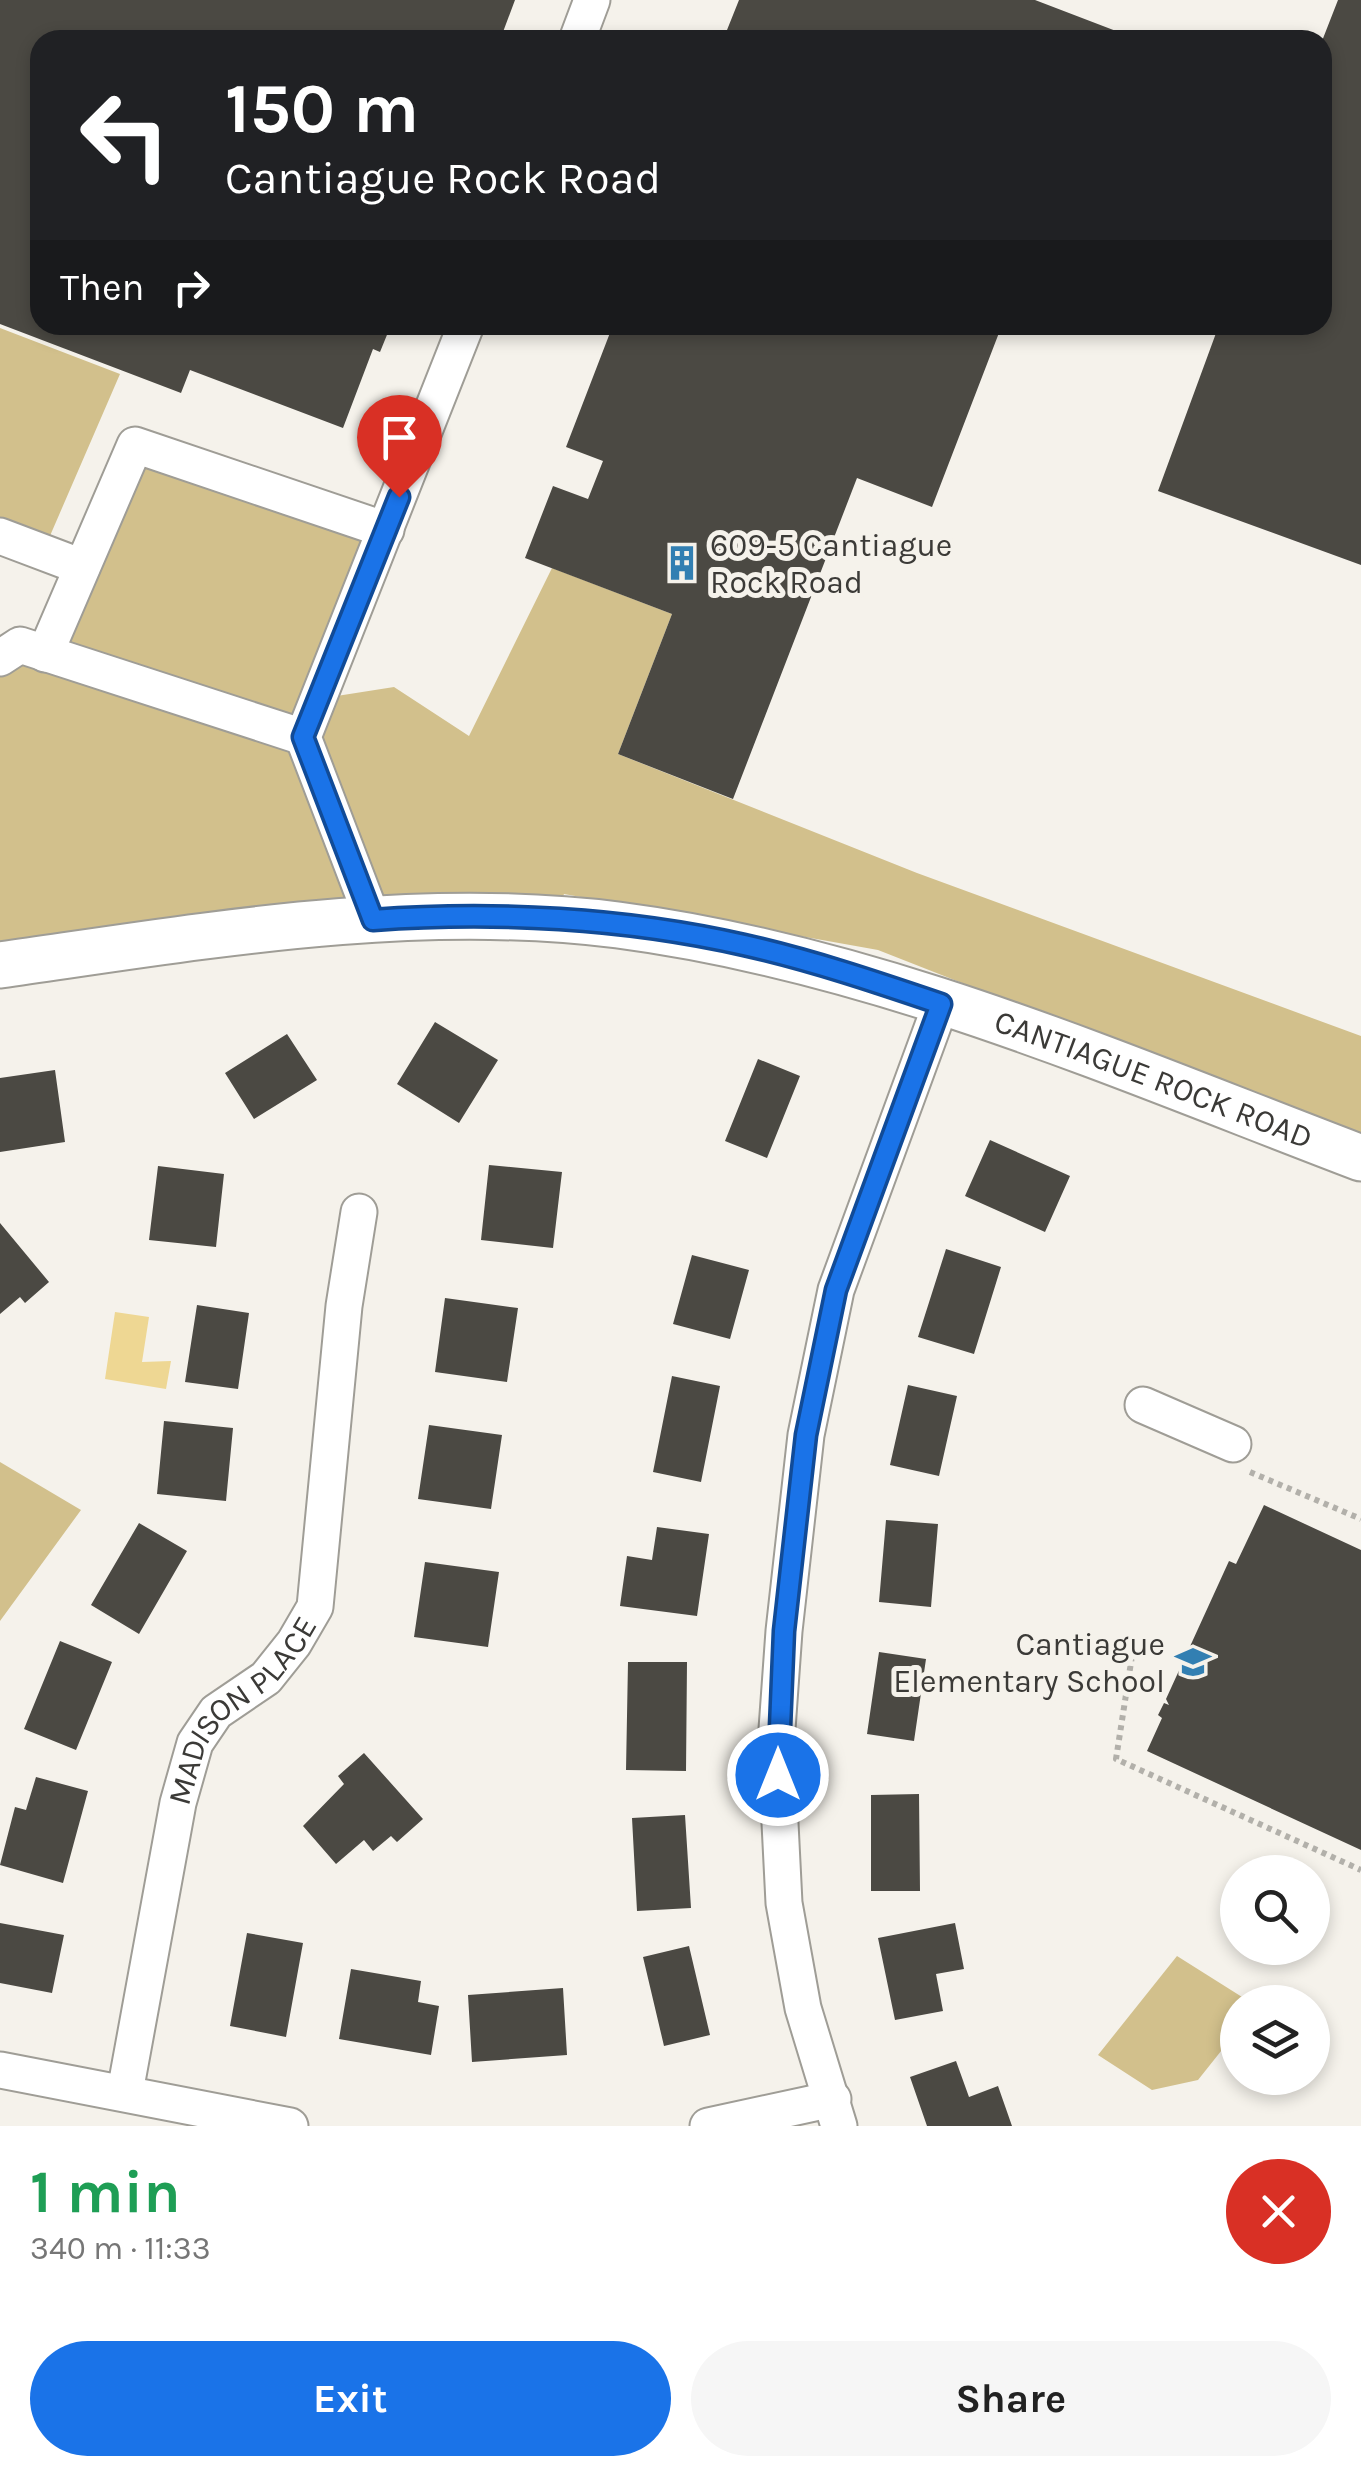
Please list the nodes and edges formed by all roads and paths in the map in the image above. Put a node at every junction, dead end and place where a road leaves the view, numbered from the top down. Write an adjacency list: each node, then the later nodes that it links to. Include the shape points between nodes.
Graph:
1 (592, 0): 2 (street)
2 (581, 30)
3 (462, 335): 4 (street)
4 (386, 530): 6 (street, via 135,445); 9 (street)
5 (0, 536): 6 (street)
6 (82, 567): 7 (street)
7 (45, 654): 8 (street, via 20,646); 9 (street)
8 (0, 658)
9 (303, 737): 10 (street)
10 (373, 920): 11 (main road, CANTIAGUE ROCK ROAD, via 273,926); 12 (main road, CANTIAGUE ROCK ROAD, via 504,917 615,925 743,944)
11 (0, 965)
12 (941, 1004): 13 (main road, CANTIAGUE ROCK ROAD, via 1018,1026); 22 (street, via 836,1290 806,1435 784,1631 776,1743 784,1903 803,2008)
13 (1361, 1158)
14 (359, 1212): 21 (street, MADISON PLACE, via 315,1607 266,1678 216,1712 195,1743)
15 (1143, 1405): 16 (street)
16 (1238, 1456): 17 (path)
17 (1361, 1519)
18 (1132, 1656): 19 (path, via 1116,1759)
19 (1361, 1870)
20 (0, 2070): 21 (street)
21 (124, 2092): 23 (street)
22 (836, 2112): 24 (street)
23 (290, 2126)
24 (708, 2126)

